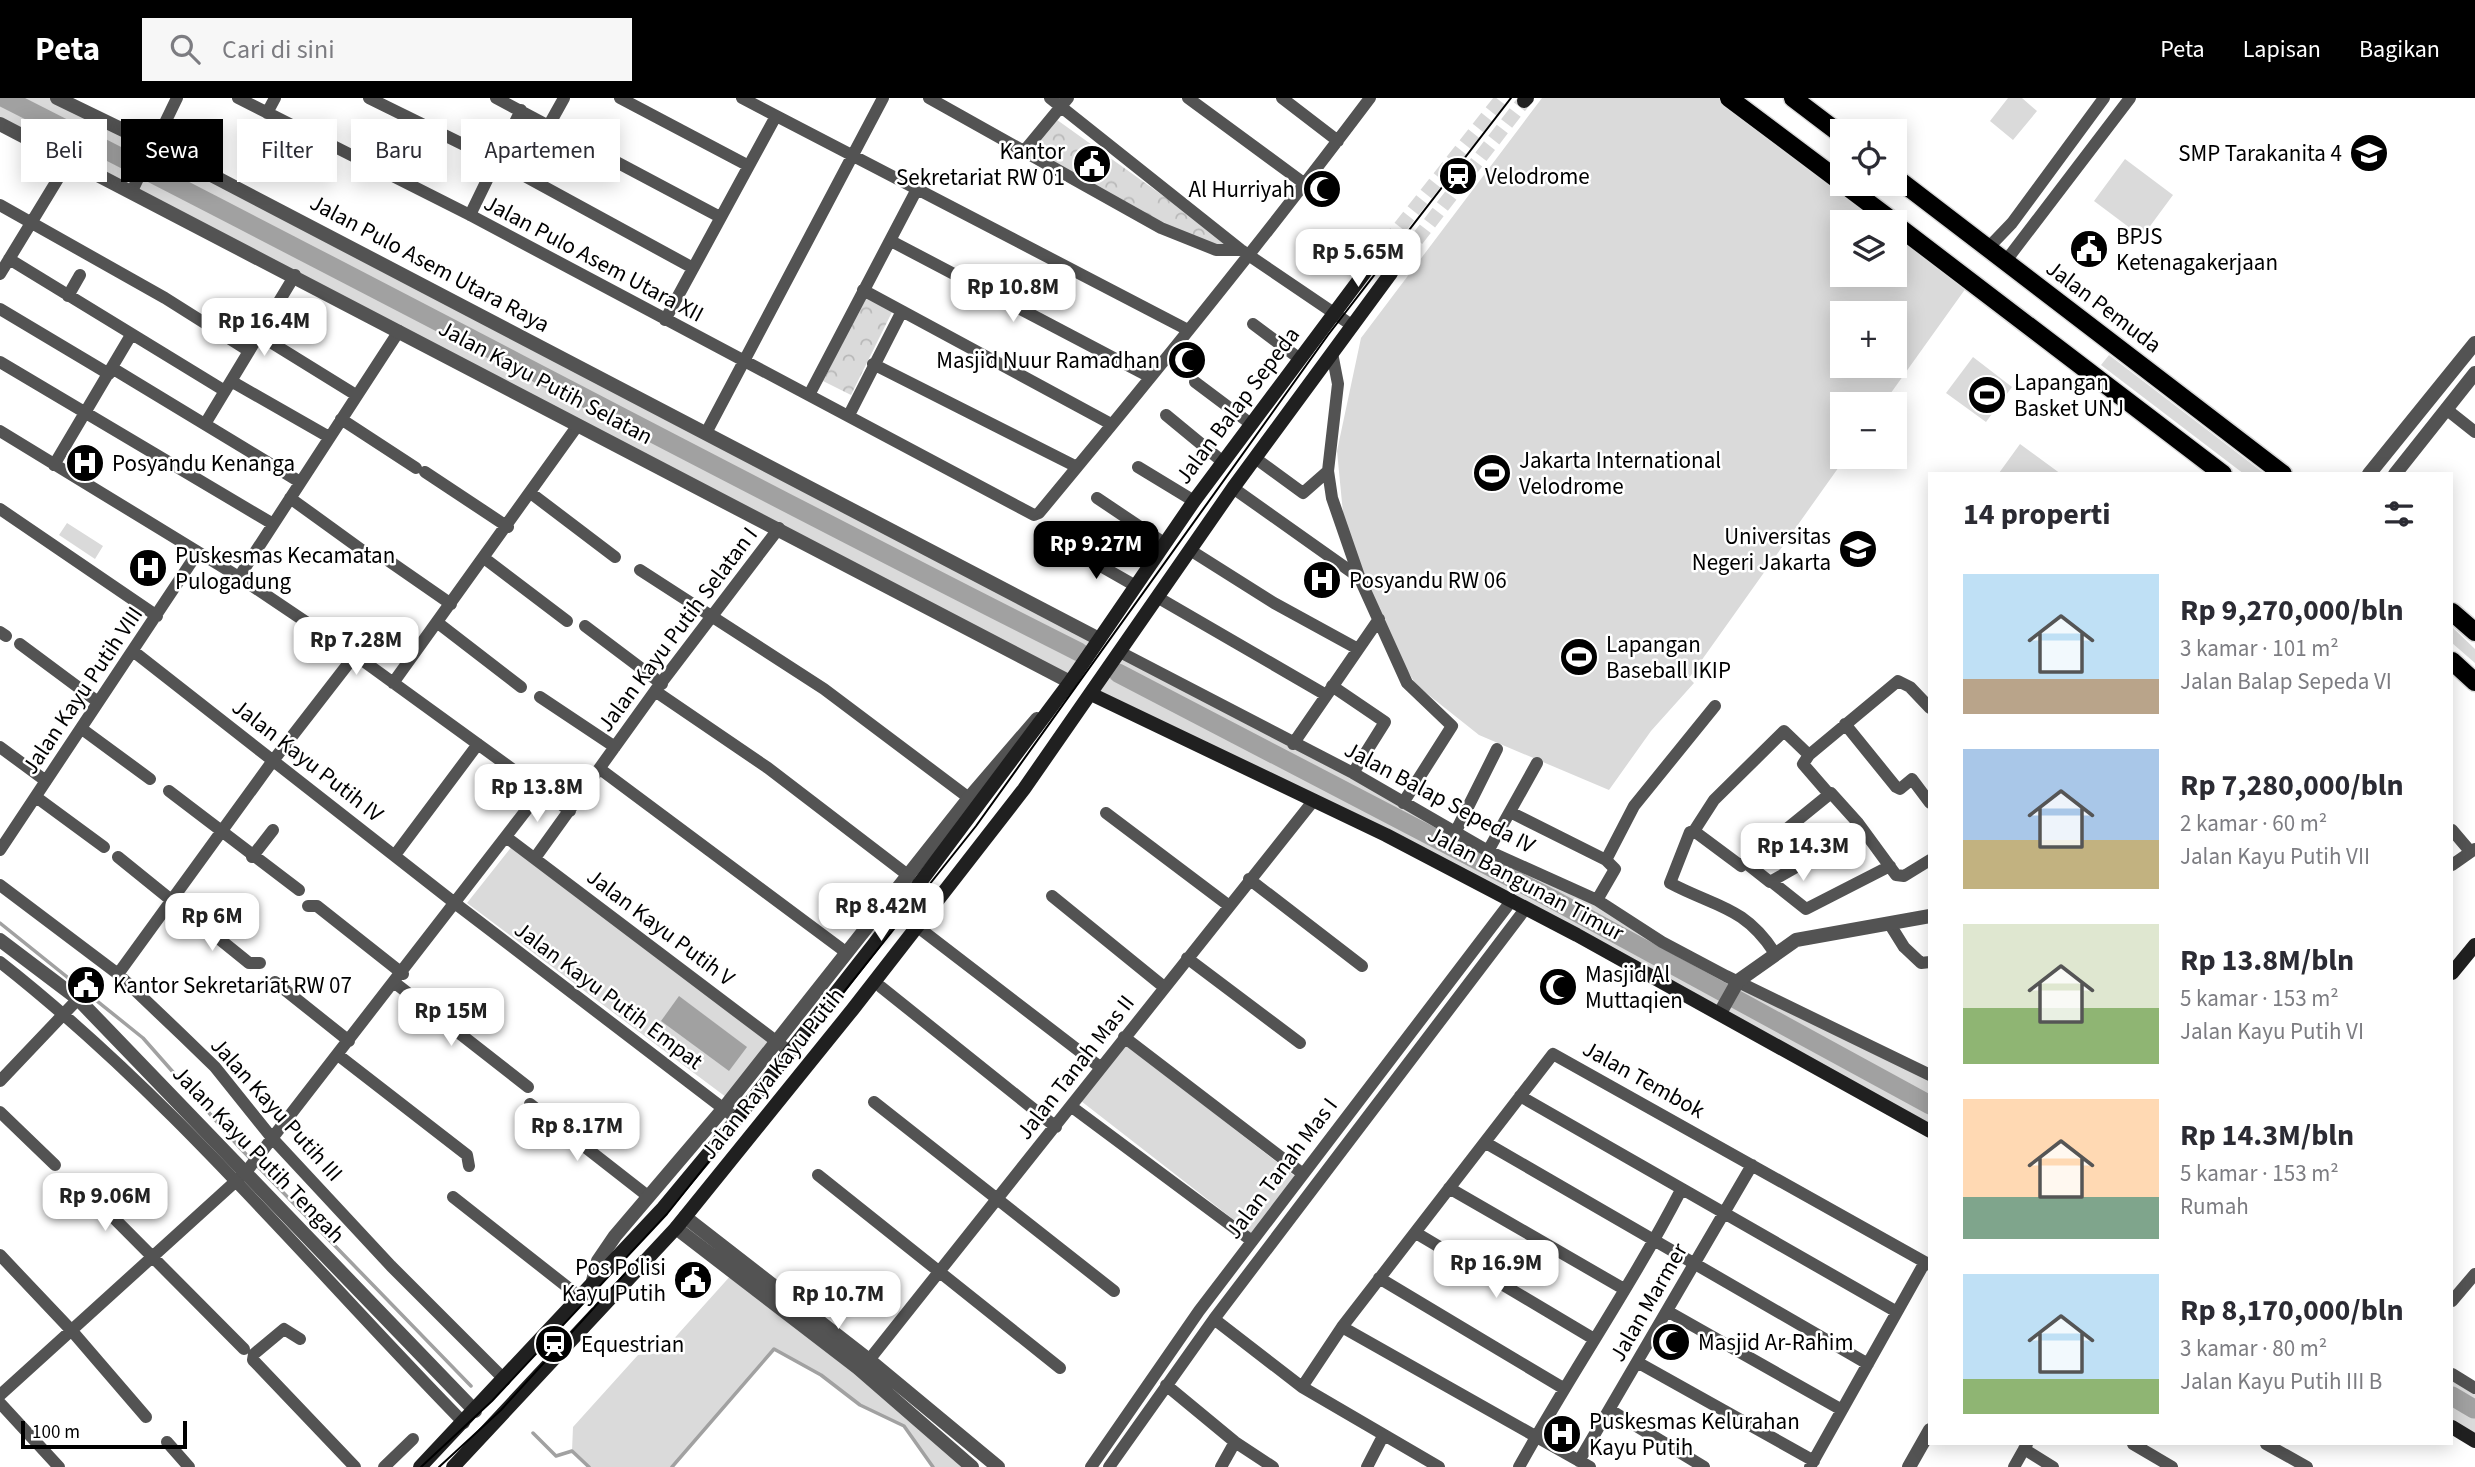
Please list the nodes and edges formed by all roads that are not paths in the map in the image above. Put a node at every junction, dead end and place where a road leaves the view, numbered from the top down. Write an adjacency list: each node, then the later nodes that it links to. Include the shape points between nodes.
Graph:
1 (57, 98): 31 (street, Jalan Pulo Asem Utara Raya)
2 (177, 98): 24 (street)
3 (239, 98): 22 (street, Jalan Pulo Asem Utara XII)
4 (275, 98): 22 (street)
5 (369, 98): 33 (street)
6 (496, 98): 21 (street)
7 (564, 98): 27 (street)
8 (620, 98): 37 (street)
9 (742, 98): 23 (street)
10 (883, 98): 35 (street)
11 (929, 98): 34 (street)
12 (1050, 98): 20 (street)
13 (1188, 98): 44 (street)
14 (1282, 98): 32 (street)
15 (1370, 98): 32 (street)
16 (1729, 98): 49 (main road)
17 (1793, 98): 29 (main road)
18 (2104, 98): 53 (street)
19 (2130, 98): 55 (street)
20 (1065, 102): 34 (street); 58 (street)
21 (521, 110): 25 (street); 26 (street)
22 (268, 113): 50 (street, Jalan Pulo Asem Utara XII)
23 (776, 116): 35 (street); 37 (street)
24 (167, 119)
25 (517, 119)
26 (538, 119)
27 (552, 119)
28 (0, 124): 30 (street, Jalan Kayu Putih Selatan)
29 (1830, 126)
30 (21, 134)
31 (121, 134)
32 (1338, 141): 44 (street)
33 (461, 143)
34 (1026, 150): 58 (street, via 1161,228 1216,250)
35 (852, 155): 46 (street); 83 (street)
36 (620, 163): 51 (street)
37 (747, 165): 51 (street)
38 (107, 178): 47 (street, Jalan Kayu Putih Selatan)
39 (56, 182): 52 (street)
40 (137, 182): 47 (street)
41 (213, 182): 103 (street, Jalan Pulo Asem Utara Raya)
42 (486, 182): 50 (street)
43 (535, 182): 62 (street)
44 (1305, 184): 58 (street)
45 (1907, 186): 57 (main road, Jalan Pemuda)
46 (917, 189): 56 (street); 74 (street)
47 (132, 191): 65 (street, Jalan Kayu Putih Selatan)
48 (0, 205): 52 (street)
49 (1877, 210)
50 (470, 215): 71 (street, Jalan Pulo Asem Utara XII)
51 (720, 217): 62 (street)
52 (31, 223): 61 (street); 79 (street)
53 (2012, 223): 55 (street); 57 (street)
54 (1907, 233): 111 (main road)
55 (2028, 234): 60 (street)
56 (891, 242): 66 (street); 87 (street)
57 (1988, 248): 60 (main road, Jalan Pemuda)
58 (1244, 252): 70 (street); 74 (street)
59 (1374, 260): 70 (main road, Jalan Balap Sepeda)
60 (2005, 262): 112 (main road, Jalan Pemuda)
61 (4, 265): 67 (street)
62 (693, 268): 71 (street)
63 (1391, 273): 73 (main road, Jalan Balap Sepeda)
64 (80, 275): 67 (street)
65 (295, 275): 75 (street, Jalan Kayu Putih Selatan); 77 (street)
66 (863, 290): 69 (street); 90 (street)
67 (68, 296): 76 (street)
68 (0, 309): 85 (street)
69 (902, 312): 84 (street); 98 (street)
70 (1335, 313): 73 (street); 81 (main road, Jalan Balap Sepeda)
71 (665, 320): 83 (street, Jalan Pulo Asem Utara XII)
72 (1252, 324): 81 (street)
73 (1353, 326): 80 (main road, Jalan Balap Sepeda)
74 (1188, 330): 87 (street)
75 (399, 331): 91 (street); 100 (street, Jalan Kayu Putih Selatan)
76 (131, 335): 85 (street); 89 (street)
77 (259, 335): 79 (street); 91 (street)
78 (2475, 343): 113 (street)
79 (249, 351): 89 (street)
80 (1332, 353): 105 (main road, Jalan Balap Sepeda); 110 (street, via 1338,384)
81 (1300, 359): 99 (main road, Jalan Balap Sepeda)
82 (0, 362): 93 (street)
83 (742, 362): 90 (street, Jalan Pulo Asem Utara XII); 103 (street)
84 (873, 364): 94 (street); 108 (street)
85 (111, 371): 93 (street); 97 (street)
86 (2475, 373): 92 (street)
87 (1150, 377): 98 (street)
88 (1195, 382): 99 (street)
89 (228, 385): 97 (street); 104 (street)
90 (809, 395): 94 (street, Jalan Pulo Asem Utara XII)
91 (356, 396): 96 (street)
92 (2446, 409): 102 (street); 114 (street)
93 (86, 412): 107 (street); 122 (street)
94 (849, 415): 108 (street, Jalan Pulo Asem Utara XII, via 1029,513 1040,513)
95 (1166, 415): 106 (street)
96 (341, 419): 104 (street); 123 (street)
97 (205, 424): 115 (street)
98 (1111, 424): 108 (street)
99 (1251, 424): 106 (main road, Jalan Balap Sepeda)
100 (578, 425): 117 (street); 124 (street, Jalan Kayu Putih Selatan)
101 (0, 430): 107 (street)
102 (2475, 432)
103 (706, 433): 147 (street, Jalan Pulo Asem Utara Raya)
104 (329, 437): 115 (street)
105 (1255, 458): 110 (street, via 1303,493); 116 (main road, Jalan Balap Sepeda)
106 (1223, 462): 120 (main road, Jalan Balap Sepeda)
107 (54, 465): 127 (street)
108 (1077, 467)
109 (1138, 467): 120 (street)
110 (1328, 471): 135 (street, via 1332,498)
111 (2220, 472)
112 (2280, 472)
113 (2371, 472)
114 (2397, 472)
115 (300, 482): 118 (street)
116 (1233, 488): 129 (main road, Jalan Balap Sepeda); 135 (street)
117 (532, 494): 123 (street); 130 (street)
118 (290, 498): 122 (street); 128 (street)
119 (1097, 498): 125 (street)
120 (1194, 501): 125 (main road, Jalan Balap Sepeda)
121 (0, 509): 141 (street)
122 (273, 524): 134 (street)
123 (508, 527): 131 (street)
124 (779, 528): 140 (street, Jalan Kayu Putih Selatan I); 154 (street, Jalan Kayu Putih Selatan)
125 (1164, 543): 129 (main road); 136 (main road, Jalan Balap Sepeda)
126 (1071, 550): 136 (street)
127 (198, 552): 134 (street); 141 (street, Jalan Kayu Putih VIII)
128 (366, 553)
129 (1187, 554): 137 (main road, Jalan Balap Sepeda); 149 (street)
130 (615, 557)
131 (485, 558): 138 (street); 143 (street)
132 (389, 561): 138 (street)
133 (640, 570): 140 (street)
134 (239, 577): 151 (street)
135 (1360, 579): 142 (street)
136 (1134, 585): 147 (main road, Jalan Balap Sepeda)
137 (1157, 597): 152 (main road, Jalan Balap Sepeda); 160 (street)
138 (451, 604): 144 (street)
139 (2453, 613): 146 (main road)
140 (714, 615): 158 (street, Jalan Kayu Putih Selatan I); 184 (street)
141 (157, 616): 150 (street, Jalan Kayu Putih VIII)
142 (1379, 619): 149 (street); 187 (street, via 1407,683 1452,726)
143 (567, 621)
144 (438, 623): 156 (street); 157 (street)
145 (585, 626): 158 (street)
146 (2475, 632)
147 (1095, 643): 154 (main road, Jalan Balap Sepeda)
148 (19, 644): 162 (street)
149 (1358, 649): 160 (street)
150 (133, 651): 162 (street, Jalan Kayu Putih VIII); 174 (street, Jalan Kayu Putih IV)
151 (355, 656): 156 (street); 174 (street)
152 (1117, 656): 159 (main road, Jalan Balap Sepeda); 169 (street, Jalan Balap Sepeda IV)
153 (2453, 662): 155 (main road)
154 (1073, 678): 163 (main road, Jalan Raya Kayu Putih)
155 (2475, 682)
156 (393, 683): 168 (street)
157 (521, 687)
158 (659, 688): 171 (street, Jalan Kayu Putih Selatan I); 211 (street)
159 (1095, 689): 185 (main road, Jalan Bangunan Timur); 232 (main road, Jalan Raya Kayu Putih, via 1024,789)
160 (1329, 690): 169 (street); 177 (street, via 1385,722)
161 (540, 697): 171 (street)
162 (98, 702): 167 (street, Jalan Kayu Putih VIII)
163 (1054, 703): 184 (street, Jalan Raya Kayu Putih); 228 (main road, Jalan Raya Kayu Putih)
164 (1715, 706): 206 (street, via 1634,806)
165 (1928, 706): 166 (street, via 1898,681)
166 (1844, 724): 173 (street); 186 (street, via 1896,787 1900,789 1912,779)
167 (82, 729): 178 (street, via 125,768); 179 (street, Jalan Kayu Putih VIII)
168 (478, 744): 180 (street); 202 (street)
169 (1293, 744): 177 (street, Jalan Balap Sepeda IV)
170 (0, 747): 179 (street)
171 (615, 747): 176 (street, Jalan Kayu Putih Selatan I)
172 (1497, 749): 196 (street)
173 (1809, 755): 182 (street, via 1804,764); 193 (street, via 1784,732 1714,800)
174 (274, 759): 195 (street); 202 (street, Jalan Kayu Putih IV)
175 (1537, 763): 190 (street)
176 (600, 769): 188 (street, Jalan Kayu Putih Selatan I); 231 (street)
177 (1353, 773): 187 (street, Jalan Balap Sepeda IV)
178 (150, 779)
179 (46, 781): 183 (street, Jalan Kayu Putih VIII)
180 (541, 790): 188 (street); 197 (street)
181 (169, 791): 195 (street)
182 (1829, 794): 191 (street); 208 (street)
183 (36, 797): 198 (street); 200 (street, Jalan Kayu Putih VIII)
184 (969, 798): 211 (street, Jalan Raya Kayu Putih)
185 (1314, 800): 212 (street, Jalan Tanah Mas II); 218 (main road, Jalan Bangunan Timur)
186 (1928, 800)
187 (1403, 803): 196 (street, Jalan Balap Sepeda IV)
188 (570, 811): 205 (street, Jalan Kayu Putih Selatan I)
189 (1106, 813): 221 (street)
190 (1512, 813): 201 (street); 206 (street)
191 (1858, 823): 210 (street); 213 (street)
192 (273, 830): 204 (street)
193 (1694, 831): 208 (street, via 1738,865); 230 (street, via 1688,834 1670,883 1744,916)
194 (2453, 831): 199 (street)
195 (220, 832): 204 (street); 217 (street)
196 (1455, 833): 201 (street, Jalan Balap Sepeda IV)
197 (506, 837): 205 (street, Jalan Kayu Putih V); 220 (street)
198 (104, 847)
199 (2472, 849): 209 (street)
200 (0, 850)
201 (1488, 851): 219 (street, Jalan Balap Sepeda IV)
202 (395, 855): 220 (street, Jalan Kayu Putih IV)
203 (118, 857): 217 (street)
204 (252, 857): 215 (street)
205 (535, 858): 250 (street, Jalan Kayu Putih V)
206 (1606, 860): 219 (street, via 1615,869)
207 (1928, 861): 210 (street, via 1900,877)
208 (1746, 863): 213 (street)
209 (2453, 863)
210 (1890, 866): 213 (street, via 1806,909)
211 (909, 876): 231 (street, Jalan Raya Kayu Putih)
212 (1249, 879): 221 (street, Jalan Tanah Mas II); 237 (street)
213 (1772, 882)
214 (0, 885): 239 (street, Jalan Kayu Putih III)
215 (299, 890)
216 (1052, 896): 244 (street)
217 (172, 898): 236 (street, via 249,962); 239 (street)
218 (1512, 901): 223 (main road, Jalan Bangunan Timur); 273 (street, Jalan Tanah Mas I)
219 (1597, 901): 242 (street, Jalan Balap Sepeda IV)
220 (456, 904): 240 (street); 262 (street, Jalan Kayu Putih Empat)
221 (1228, 905): 233 (street, Jalan Tanah Mas II)
222 (308, 906): 240 (street, via 317,906)
223 (1526, 908): 246 (main road, Jalan Bangunan Timur); 300 (street, Jalan Tanah Mas I)
224 (1928, 921): 225 (street)
225 (1889, 923): 230 (street, via 1814,934); 235 (street, via 1909,953 1921,963)
226 (923, 931): 254 (street)
227 (0, 940): 245 (street, Jalan Kayu Putih Tengah)
228 (874, 944): 232 (main road); 252 (main road, Jalan Raya Kayu Putih)
229 (2473, 951): 238 (main road)
230 (1774, 952): 242 (street)
231 (846, 953): 250 (street, Jalan Raya Kayu Putih)
232 (891, 958): 282 (main road, Jalan Raya Kayu Putih)
233 (1187, 958): 244 (street, Jalan Tanah Mas II); 251 (street)
234 (0, 962): 247 (street, Jalan Kayu Putih Tengah)
235 (1928, 962)
236 (260, 964)
237 (1362, 966)
238 (2453, 972)
239 (118, 974): 267 (street, Jalan Kayu Putih III, via 215,1068)
240 (399, 978): 249 (street); 257 (street)
241 (275, 982): 249 (street)
242 (1737, 983): 246 (street); 255 (street, Jalan Balap Sepeda IV)
243 (881, 987): 265 (street)
244 (1164, 987): 248 (street, Jalan Tanah Mas II)
245 (76, 997): 247 (street); 272 (street, Jalan Kayu Putih Tengah)
246 (1721, 1011): 266 (main road, Jalan Bangunan Timur)
247 (64, 1012): 256 (street); 272 (street, Jalan Kayu Putih Tengah)
248 (1124, 1037): 254 (street, Jalan Tanah Mas II); 273 (street)
249 (349, 1041): 253 (street)
250 (777, 1042): 252 (street, Jalan Kayu Putih V); 262 (street, Jalan Raya Kayu Putih)
251 (1300, 1043)
252 (789, 1051): 264 (main road, Jalan Raya Kayu Putih)
253 (338, 1055): 267 (street); 271 (street, via 467,1155)
254 (1100, 1068): 261 (street, Jalan Tanah Mas II)
255 (1928, 1073)
256 (0, 1081)
257 (528, 1087)
258 (1520, 1096): 268 (street, Jalan Tembok); 270 (street, Jalan Tembok, via 1550,1056 1557,1054); 277 (street)
259 (874, 1102): 280 (street)
260 (530, 1104): 279 (street)
261 (1072, 1107): 265 (street, Jalan Tanah Mas II); 285 (street)
262 (724, 1108): 264 (street, Jalan Kayu Putih Empat); 279 (street, Jalan Raya Kayu Putih)
263 (0, 1112): 269 (street)
264 (737, 1118): 293 (main road, Jalan Raya Kayu Putih)
265 (1056, 1127): 280 (street, Jalan Tanah Mas II)
266 (1928, 1130)
267 (270, 1141): 272 (street); 311 (street, Jalan Kayu Putih III)
268 (1486, 1143): 276 (street, Jalan Tembok); 284 (street)
269 (55, 1165)
270 (1752, 1165): 281 (street, Jalan Marmer); 289 (street, Jalan Tembok)
271 (469, 1166)
272 (245, 1173): 287 (street); 318 (street, Jalan Kayu Putih Tengah); 322 (street, Jalan Kayu Putih Tengah)
273 (1303, 1174): 285 (street, Jalan Tanah Mas I)
274 (818, 1175): 290 (street)
275 (81, 1185): 287 (street)
276 (1448, 1188): 283 (street, Jalan Tembok); 294 (street)
277 (1681, 1190): 281 (street); 284 (street)
278 (453, 1197): 296 (street)
279 (649, 1197): 293 (street, Jalan Raya Kayu Putih, via 598,1261)
280 (996, 1199): 290 (street, Jalan Tanah Mas II); 295 (street)
281 (1724, 1213): 288 (street, Jalan Marmer); 299 (street)
282 (680, 1223): 306 (street); 343 (main road, Jalan Raya Kayu Putih); 344 (street)
283 (1416, 1233): 292 (street, Jalan Tembok); 304 (street)
284 (1655, 1240): 288 (street); 294 (street)
285 (1252, 1241): 346 (street, Jalan Tanah Mas I)
286 (0, 1255): 302 (street)
287 (152, 1257): 302 (street); 305 (street)
288 (1695, 1264): 298 (street, Jalan Marmer); 308 (street)
289 (1927, 1264): 299 (street)
290 (938, 1273): 306 (street, Jalan Tanah Mas II); 309 (street)
291 (2475, 1274): 297 (street)
292 (1379, 1278): 301 (street, Jalan Tembok); 314 (street)
293 (592, 1285): 296 (main road, Jalan Raya Kayu Putih)
294 (1624, 1289): 304 (street)
295 (1114, 1291)
296 (580, 1297): 311 (main road, Jalan Raya Kayu Putih)
297 (2453, 1300)
298 (1667, 1311): 307 (street, Jalan Marmer); 320 (street)
299 (1897, 1312): 308 (street)
300 (1214, 1318): 312 (street, Jalan Tanah Mas I); 313 (street)
301 (1342, 1327): 313 (street, Jalan Tembok); 327 (street)
302 (72, 1331): 316 (street); 321 (street)
303 (300, 1339): 340 (street, via 284,1329 254,1354 254,1363)
304 (1594, 1339): 314 (street)
305 (244, 1349)
306 (869, 1360): 345 (street)
307 (1637, 1363): 319 (street, Jalan Marmer); 335 (street)
308 (1868, 1364): 320 (street)
309 (1060, 1368)
310 (2453, 1375): 315 (street)
311 (505, 1380): 318 (main road, Jalan Raya Kayu Putih)
312 (1166, 1385): 330 (street); 347 (street, Jalan Tanah Mas I)
313 (1302, 1387): 326 (street)
314 (1563, 1388): 327 (street)
315 (2475, 1388)
316 (0, 1395)
317 (0, 1403): 338 (street)
318 (477, 1410): 322 (main road, Jalan Raya Kayu Putih)
319 (1610, 1410): 334 (street, Jalan Marmer); 353 (street)
320 (1842, 1410): 335 (street)
321 (146, 1417)
322 (464, 1423): 342 (main road, Jalan Raya Kayu Putih)
323 (2453, 1427): 325 (main road)
324 (1928, 1434): 336 (street)
325 (2472, 1435)
326 (1383, 1436): 350 (street); 351 (street)
327 (1536, 1436): 334 (street); 352 (street)
328 (413, 1439): 341 (street)
329 (167, 1442): 339 (street)
330 (1236, 1442): 348 (street); 349 (street)
331 (2135, 1445): 356 (street)
332 (2268, 1445): 337 (street)
333 (2025, 1446): 354 (street); 355 (street)
334 (1585, 1464)
335 (1812, 1464)
336 (1912, 1466)
337 (2304, 1466)
338 (59, 1467)
339 (189, 1467)
340 (355, 1467)
341 (384, 1467)
342 (420, 1467)
343 (453, 1467)
344 (972, 1467)
345 (998, 1467)
346 (1090, 1467)
347 (1109, 1467)
348 (1221, 1467)
349 (1273, 1467)
350 (1367, 1467)
351 (1439, 1467)
352 (1519, 1467)
353 (1704, 1467)
354 (2014, 1467)
355 (2053, 1467)
356 (2172, 1467)

